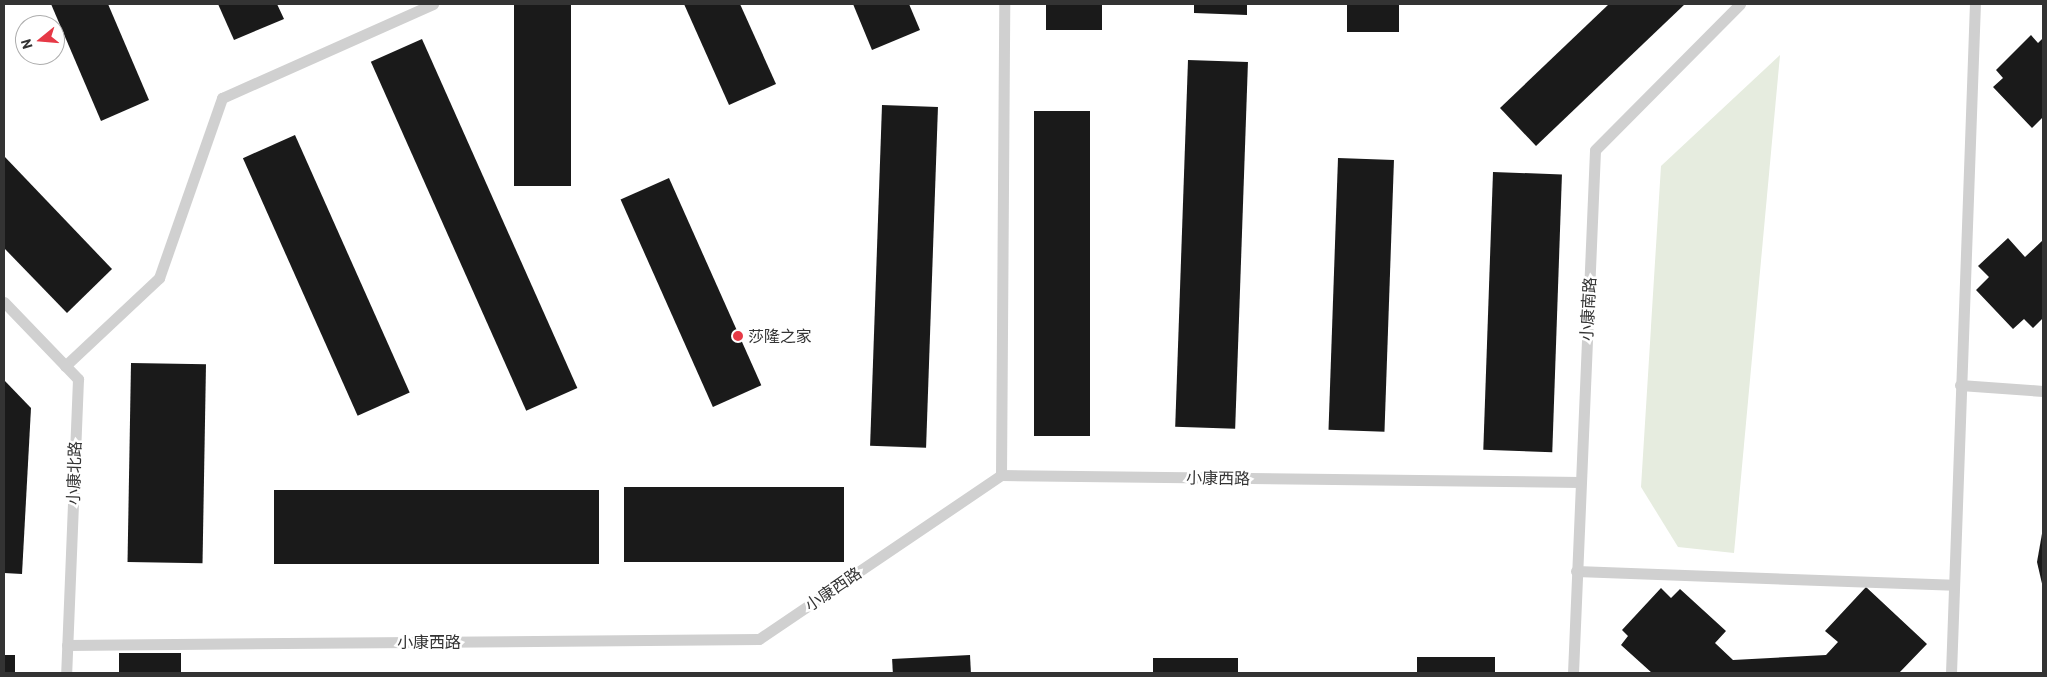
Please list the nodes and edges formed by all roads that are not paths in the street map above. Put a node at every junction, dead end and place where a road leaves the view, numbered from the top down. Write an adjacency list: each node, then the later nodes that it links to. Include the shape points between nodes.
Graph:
1 (433, 4): 6 (lane, via 222,98 159,278)
2 (1004, 4): 9 (lane)
3 (1740, 4): 10 (lane, 小康南路, via 1595,150)
4 (1974, 4): 7 (lane)
5 (4, 302): 6 (lane, 小康北路)
6 (65, 366): 13 (lane, 小康北路, via 78,379)
7 (1960, 385): 8 (lane); 12 (lane)
8 (2043, 391)
9 (1001, 475): 10 (lane, 小康西路); 13 (lane, 小康西路, via 759,639)
10 (1580, 482): 11 (lane, 小康南路)
11 (1576, 570): 12 (lane); 15 (lane, 小康南路)
12 (1953, 585): 16 (lane)
13 (67, 644): 14 (lane, 小康北路)
14 (66, 673)
15 (1573, 673)
16 (1951, 673)

